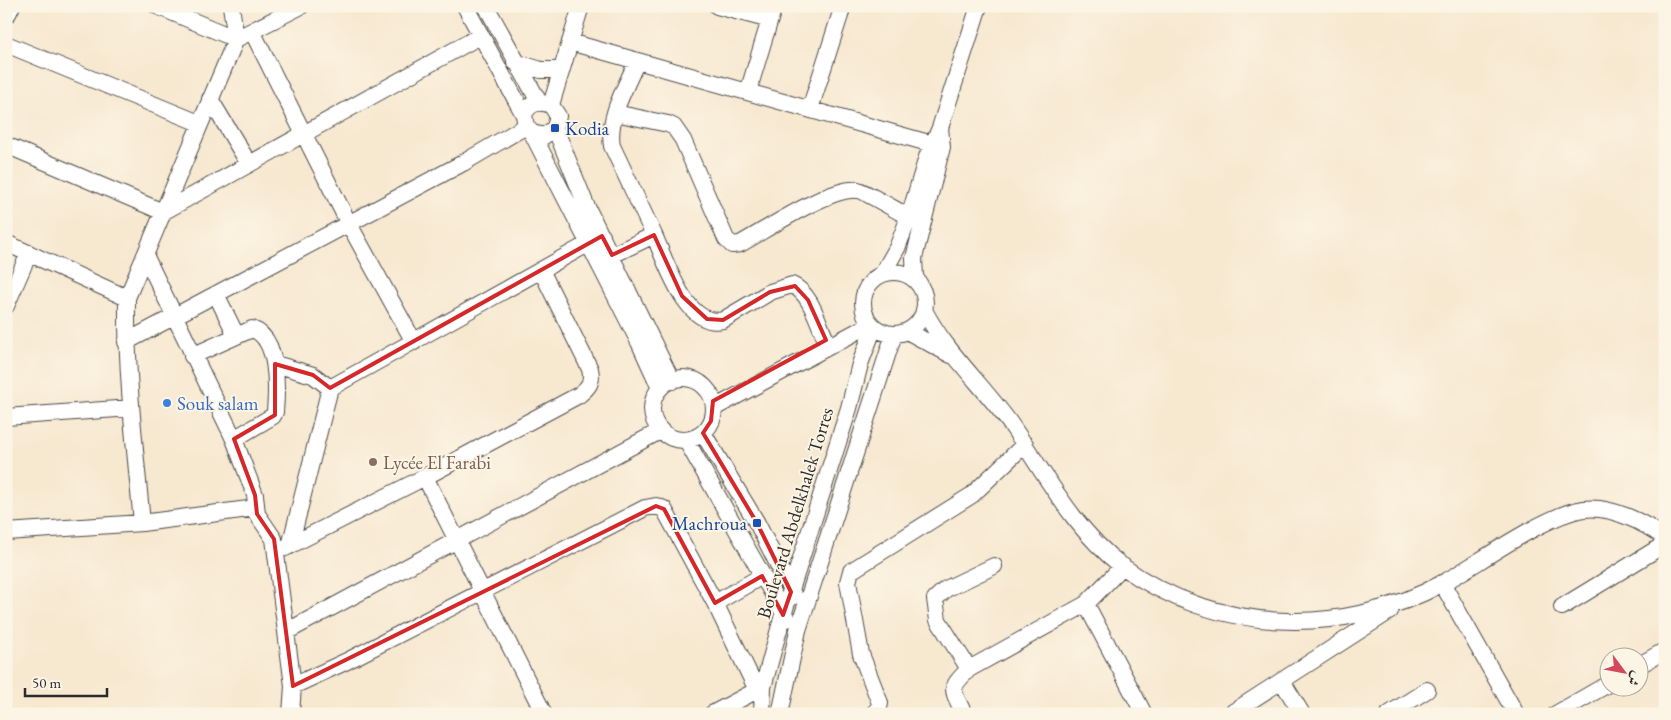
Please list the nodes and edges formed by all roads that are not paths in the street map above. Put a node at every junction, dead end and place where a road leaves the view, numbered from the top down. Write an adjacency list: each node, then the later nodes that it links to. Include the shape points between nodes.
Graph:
1 (9, 6): 11 (main road)
2 (157, 6): 15 (street)
3 (231, 6): 15 (street)
4 (301, 6): 13 (street)
5 (464, 6): 14 (street)
6 (486, 6): 19 (street)
7 (581, 6): 16 (street)
8 (717, 6): 12 (street)
9 (843, 6): 24 (street)
10 (979, 6): 29 (street)
11 (6, 12)
12 (772, 13): 21 (street)
13 (252, 31): 15 (street); 30 (street)
14 (480, 36): 27 (street); 30 (street)
15 (236, 39): 22 (street)
16 (570, 42): 18 (street); 20 (street)
17 (6, 44): 26 (street)
18 (637, 61): 21 (street); 25 (street)
19 (515, 62): 20 (street, via 541,70); 23 (street)
20 (561, 70): 23 (street)
21 (748, 92): 24 (street)
22 (210, 99): 26 (street); 33 (street)
23 (545, 103): 27 (street, via 529,106); 28 (street, via 558,116)
24 (810, 110): 31 (street)
25 (615, 114): 35 (street, via 674,126 726,239 732,245 740,244 816,202 846,190 860,190); 37 (street, via 611,127 612,146)
26 (199, 124): 34 (street)
27 (527, 125): 28 (street, via 544,136); 36 (street, via 463,164); 40 (street)
28 (555, 128): 38 (street)
29 (940, 128): 31 (street); 46 (street, via 942,147 914,258 916,277)
30 (303, 134): 33 (street); 36 (street)
31 (932, 144): 35 (street)
32 (6, 145): 34 (street)
33 (249, 164): 34 (street)
34 (163, 212): 42 (street)
35 (909, 217): 45 (street, via 898,248)
36 (349, 224): 47 (street); 57 (street)
37 (654, 235): 43 (street); 55 (street, via 682,296 698,315 723,320 770,292 792,285 808,300)
38 (602, 236): 40 (street); 43 (street)
39 (6, 243): 41 (street)
40 (587, 243): 44 (street); 62 (street)
41 (29, 253): 48 (street); 49 (street)
42 (145, 255): 48 (street); 51 (street)
43 (612, 255): 62 (street)
44 (541, 270): 57 (street); 72 (street, via 590,369 592,379 589,387 579,396)
45 (883, 273): 46 (street, via 901,272); 52 (street, via 869,284 865,292 864,310)
46 (922, 288): 50 (street)
47 (216, 294): 51 (street); 54 (street)
48 (127, 298): 56 (street)
49 (6, 306)
50 (924, 310): 53 (street, via 921,318); 59 (street)
51 (173, 317): 56 (street); 58 (street)
52 (871, 323): 53 (street, via 884,332); 55 (street); 61 (street, Boulevard Abdelkhalek Torres)
53 (900, 332): 59 (street); 90 (street, Boulevard Abdelkhalek Torres)
54 (236, 335): 58 (street); 60 (street, via 252,329 262,333)
55 (834, 341): 61 (street); 64 (street)
56 (126, 342): 65 (street)
57 (414, 342): 63 (street)
58 (192, 356): 69 (street)
59 (959, 360): 71 (street)
60 (275, 364): 63 (street, via 313,375); 69 (street, via 273,416)
61 (860, 364): 85 (street, Boulevard Abdelkhalek Torres)
62 (666, 384): 64 (street, via 682,378 697,382 708,392); 67 (street, via 652,406)
63 (330, 388): 79 (street)
64 (713, 404): 68 (street, via 711,422)
65 (131, 408): 66 (street); 74 (street)
66 (6, 417)
67 (658, 428): 70 (street, via 677,440); 76 (street)
68 (703, 433): 70 (street); 85 (street, via 757,522)
69 (234, 439): 73 (street, via 255,495)
70 (686, 440): 82 (street)
71 (1024, 444): 81 (street, via 1082,526); 107 (street, via 972,495 851,571 848,582 861,654 880,703)
72 (425, 477): 76 (street); 79 (street)
73 (256, 508): 74 (street); 79 (street)
74 (142, 524): 75 (street)
75 (6, 532)
76 (455, 538): 84 (street); 92 (street)
77 (1665, 538): 83 (street, via 1620,515 1585,508 1547,522)
78 (1665, 544): 89 (street)
79 (283, 549): 92 (street)
80 (994, 566): 96 (street, via 946,589 935,599 938,620)
81 (1123, 566): 86 (street, via 1164,590 1211,610 1255,620 1277,622 1347,617); 88 (street)
82 (762, 576): 87 (street); 91 (street)
83 (1442, 583): 86 (street); 113 (street)
84 (481, 592): 87 (street, via 645,508 656,506 664,509); 98 (street); 103 (street)
85 (791, 592): 90 (street); 91 (street, Boulevard Abdelkhalek Torres)
86 (1413, 597): 97 (street)
87 (715, 603): 99 (street)
88 (1086, 604): 96 (street); 109 (street)
89 (1562, 607)
90 (805, 610): 93 (street, Boulevard Abdelkhalek Torres)
91 (783, 615): 93 (street); 99 (street, Boulevard Abdelkhalek Torres)
92 (286, 627): 98 (street)
93 (798, 630): 106 (street, Boulevard Abdelkhalek Torres)
94 (1664, 651): 95 (street)
95 (1648, 660)
96 (969, 669): 108 (street, via 953,689)
97 (1282, 681): 110 (street); 111 (street)
98 (292, 686): 102 (street)
99 (760, 688): 104 (street); 105 (street, Boulevard Abdelkhalek Torres)
100 (1427, 690): 112 (street)
101 (1598, 690): 114 (street)
102 (291, 714)
103 (544, 714)
104 (712, 714)
105 (762, 714)
106 (780, 714)
107 (873, 714)
108 (964, 714)
109 (1144, 714)
110 (1230, 714)
111 (1302, 714)
112 (1389, 714)
113 (1516, 714)
114 (1556, 714)

